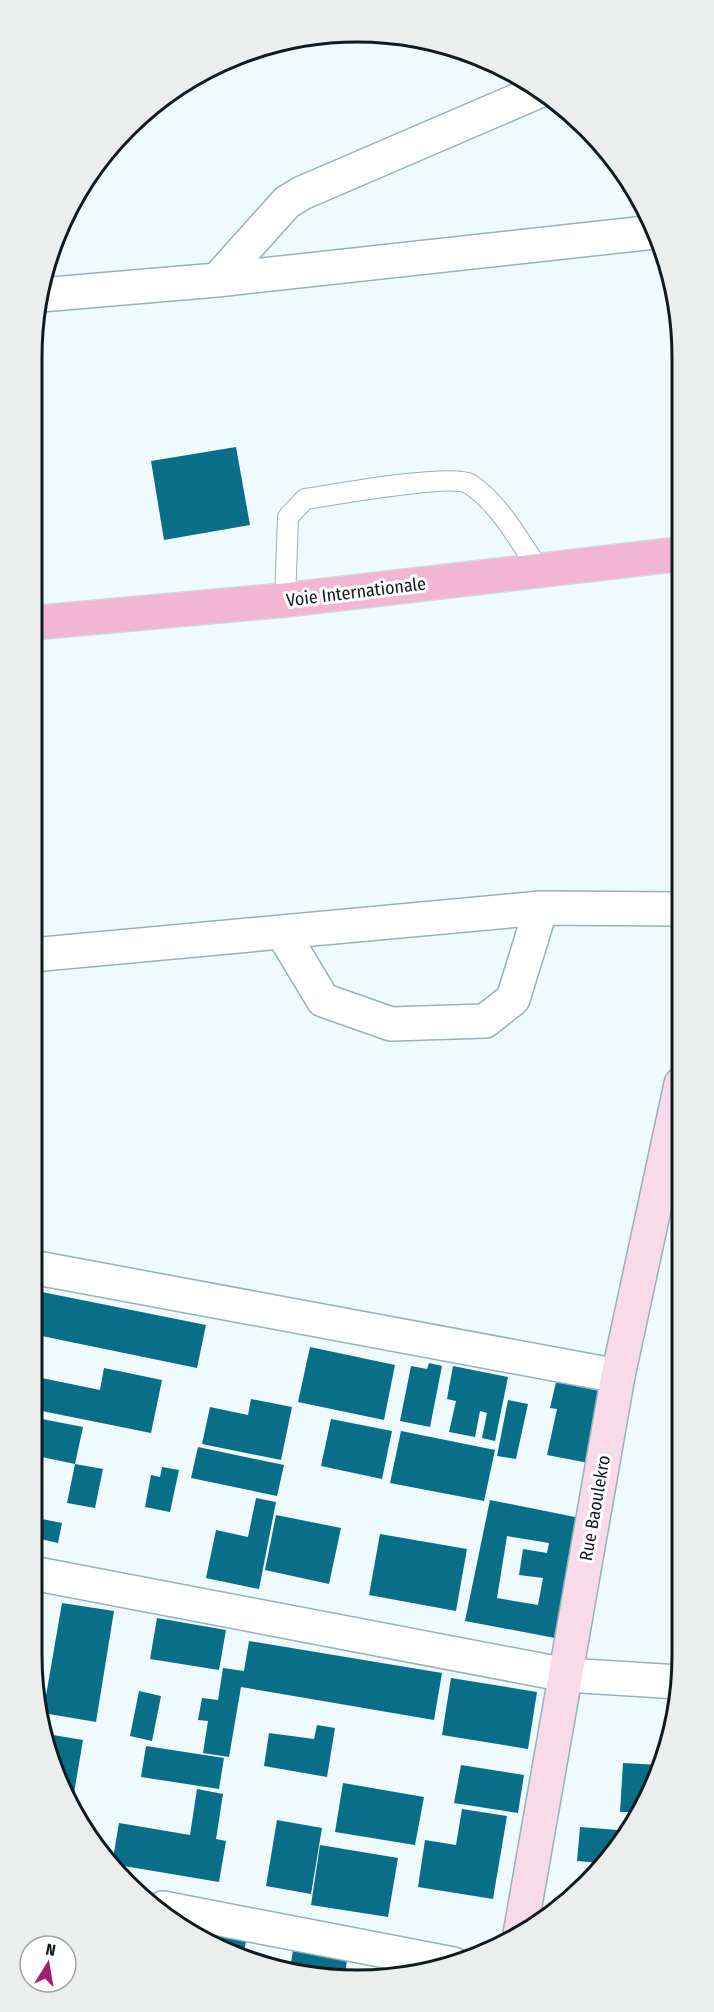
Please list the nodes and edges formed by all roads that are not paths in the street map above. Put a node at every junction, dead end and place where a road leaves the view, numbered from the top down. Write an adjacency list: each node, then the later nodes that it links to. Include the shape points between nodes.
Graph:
1 (531, 94): 3 (street, via 302,193 287,202)
2 (647, 233): 3 (street)
3 (217, 280): 4 (street)
4 (48, 294)
5 (672, 555): 6 (main road, Voie Internationale)
6 (540, 571): 7 (main road, Voie Internationale); 7 (lane, via 494,505 468,482 436,481 305,498 288,517)
7 (285, 600): 8 (main road, Voie Internationale)
8 (42, 622)
9 (541, 908): 10 (street); 11 (street); 11 (street, via 513,999 485,1020 391,1024 324,1000)
10 (672, 909)
11 (282, 932): 12 (street)
12 (42, 954)
13 (672, 1126): 15 (street, Rue Baoulekro)
14 (42, 1269): 15 (street)
15 (618, 1376): 17 (street, Rue Baoulekro)
16 (42, 1575): 17 (street)
17 (566, 1675): 18 (street); 20 (street, Rue Baoulekro)
18 (670, 1681)
19 (172, 1910): 21 (street)
20 (522, 1923)
21 (434, 1960)

